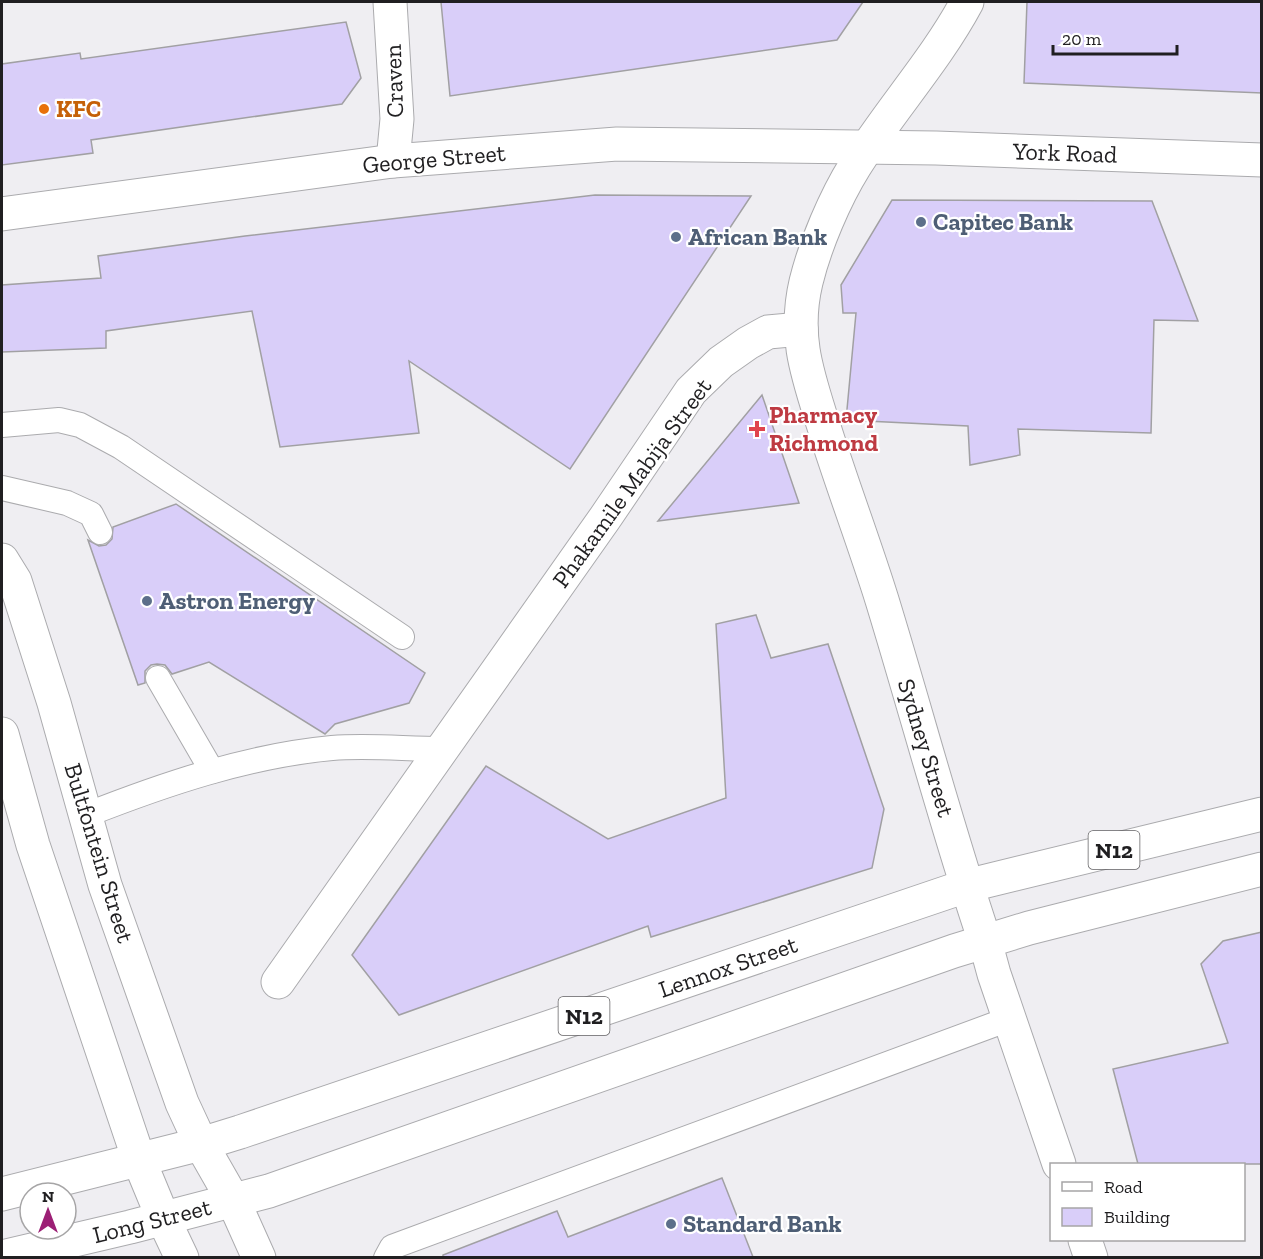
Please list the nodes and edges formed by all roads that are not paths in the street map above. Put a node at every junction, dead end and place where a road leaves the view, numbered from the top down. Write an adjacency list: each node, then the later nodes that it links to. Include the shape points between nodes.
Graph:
1 (390, 2): 5 (main road, Craven, via 397,119)
2 (967, 2): 3 (main road)
3 (868, 146): 4 (main road, York Road); 5 (main road, George Street, via 617,144); 7 (main road, via 822,234 806,283)
4 (1262, 160)
5 (393, 161): 6 (main road, George Street)
6 (2, 214)
7 (801, 329): 15 (main road, Phakamile Mabija Street, via 768,332 748,343 721,362 692,391); 20 (main road, Sydney Street, via 802,356 881,597)
8 (2, 425): 12 (lane, via 59,420 80,425 121,447)
9 (2, 488): 10 (lane, via 67,503 91,514)
10 (100, 532)
11 (2, 560): 18 (main road, Bultfontein Street, via 15,581)
12 (402, 637)
13 (158, 678): 16 (lane)
14 (2, 734): 25 (main road, via 33,844)
15 (442, 749): 16 (lane, via 334,748 267,757); 22 (main road, Phakamile Mabija Street)
16 (212, 771): 18 (lane)
17 (1262, 814): 20 (main road, Lennox Street / N12)
18 (86, 816): 24 (main road, Bultfontein Street, via 113,907 182,1103)
19 (1262, 869): 21 (main road, N12)
20 (966, 886): 21 (main road, Sydney Street); 24 (main road, Lennox Street / N12)
21 (985, 941): 23 (main road, Sydney Street); 28 (main road, N12, via 269,1191)
22 (278, 982)
23 (1009, 1019): 26 (main road, Sydney Street); 34 (lane, via 392,1247)
24 (201, 1144): 25 (main road); 28 (main road, Bultfontein Street)
25 (139, 1160): 27 (main road); 29 (main road)
26 (1059, 1163)
27 (2, 1194)
28 (233, 1200): 29 (main road, Long Street); 33 (main road, Bultfontein Street)
29 (163, 1218): 31 (main road, Long Street); 32 (main road)
30 (1086, 1241): 35 (main road)
31 (2, 1257)
32 (182, 1257)
33 (258, 1257)
34 (386, 1257)
35 (1091, 1257)

